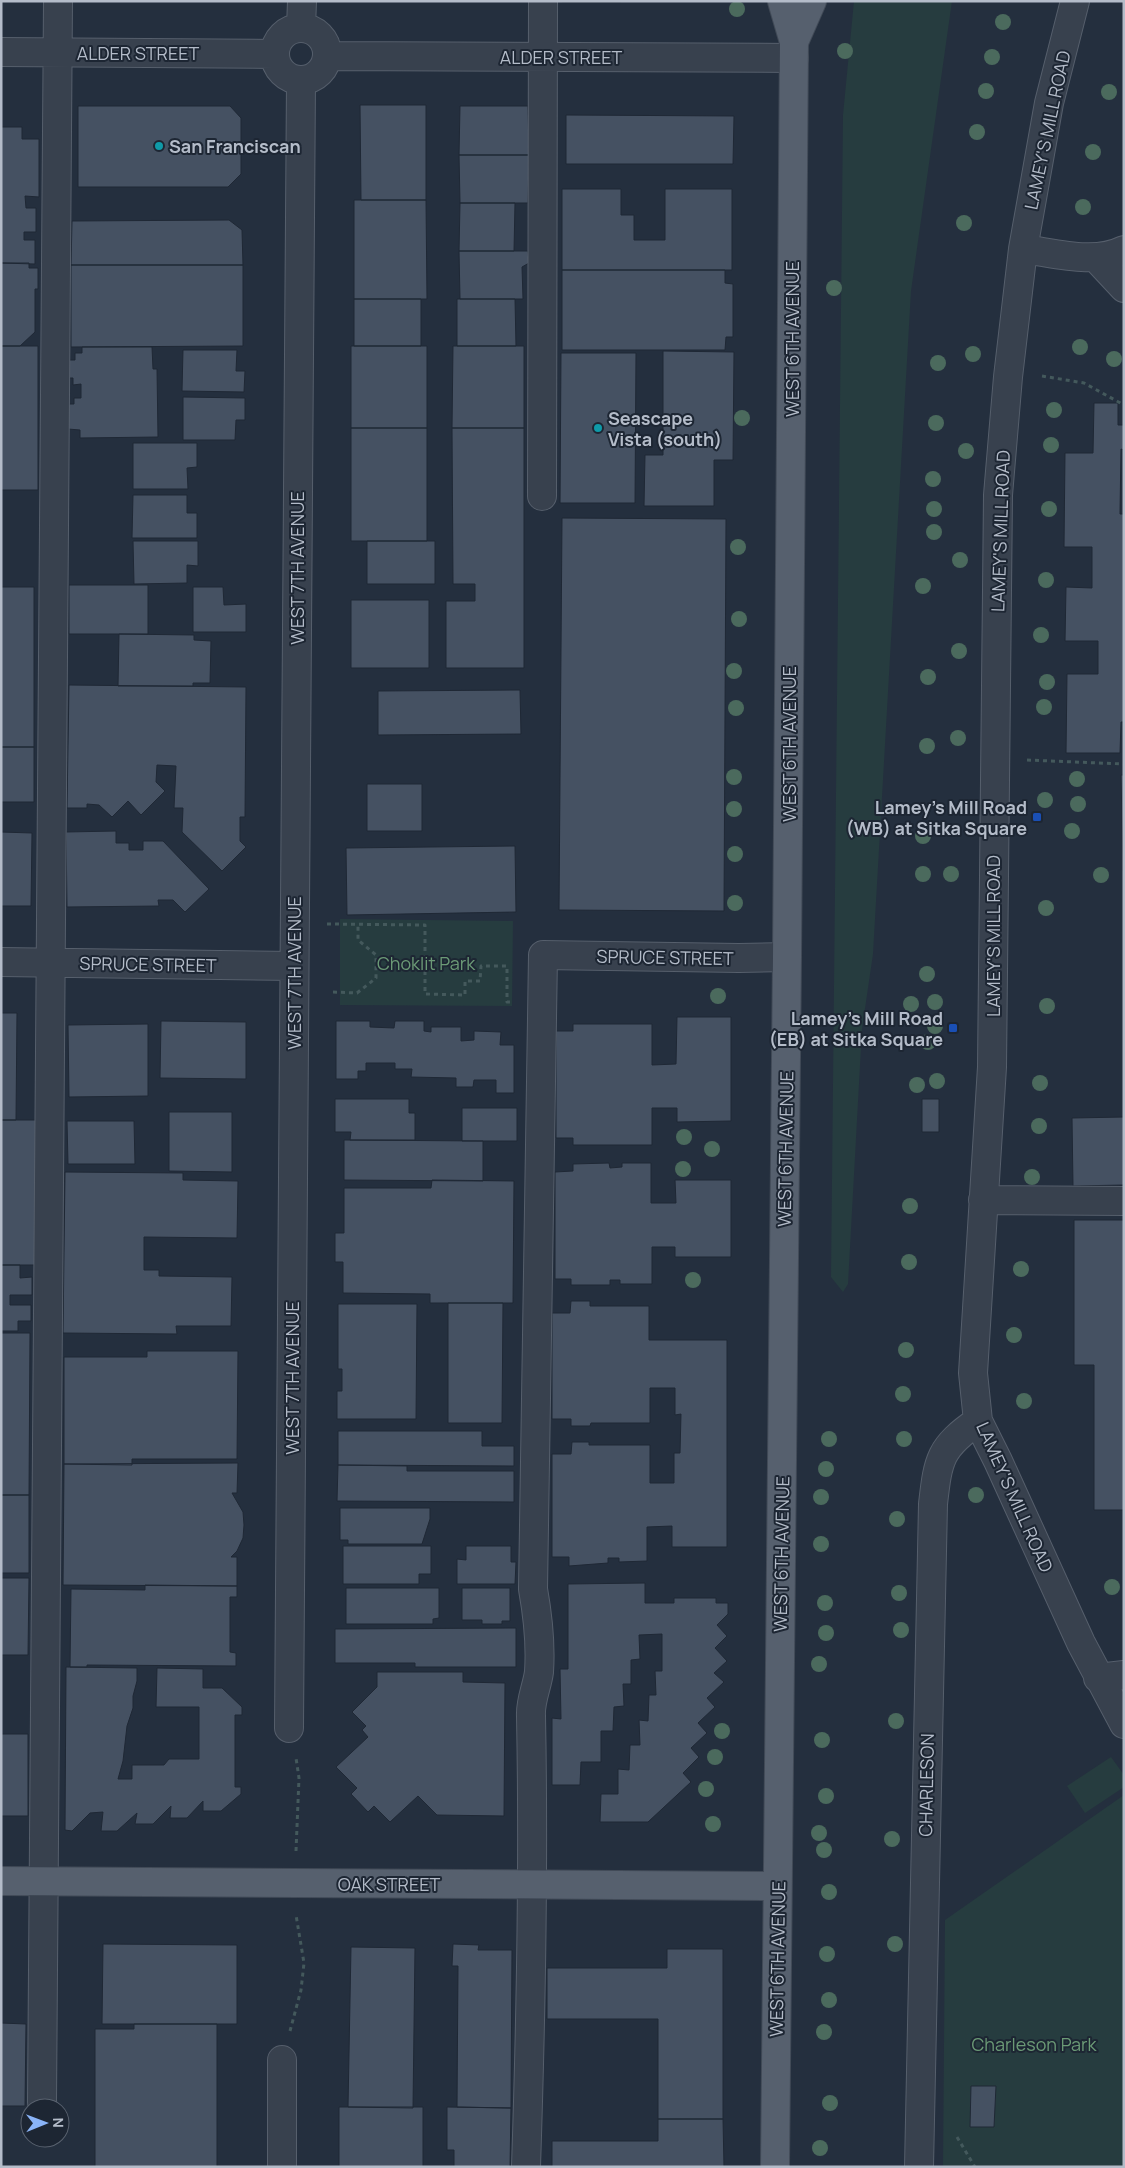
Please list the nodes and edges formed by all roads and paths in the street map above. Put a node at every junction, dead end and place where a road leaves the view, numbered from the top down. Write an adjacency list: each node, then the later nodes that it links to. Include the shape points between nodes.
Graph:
1 (58, 1): 10 (street)
2 (302, 1): 7 (street)
3 (543, 1): 13 (street)
4 (782, 1): 8 (main road, WEST 6TH AVENUE)
5 (812, 1): 8 (main road, WEST 6TH AVENUE)
6 (1075, 1): 15 (street, LAMEY'S MILL ROAD, via 1049,103)
7 (301, 28): 11 (street, via 286,32 275,46); 12 (street, via 317,33 326,47)
8 (794, 50): 13 (street, ALDER STREET); 26 (main road, WEST 6TH AVENUE)
9 (1, 52): 10 (street, ALDER STREET)
10 (57, 53): 11 (street, ALDER STREET); 28 (street)
11 (274, 54): 14 (street, via 279,70 285,76)
12 (327, 56): 13 (street, ALDER STREET); 14 (street, via 316,76)
13 (543, 57): 21 (street)
14 (301, 81): 29 (street, WEST 7TH AVENUE)
15 (1024, 249): 17 (street); 32 (street, LAMEY'S MILL ROAD, via 998,494 992,1067)
16 (1124, 250): 17 (street)
17 (1096, 258): 18 (street)
18 (1124, 288)
19 (1042, 376): 20 (path, via 1084,383)
20 (1124, 405)
21 (542, 496)
22 (1022, 760): 23 (path)
23 (1124, 764)
24 (324, 924): 25 (path)
25 (358, 924): 30 (path, via 358,940 376,955 376,978 358,993); 31 (path, via 426,925 425,994 465,995 465,981 480,981 481,966 507,966)
26 (788, 957): 41 (street, SPRUCE STREET, via 543,955 532,1589 540,1625 539,1672 531,1712); 42 (main road, WEST 6TH AVENUE)
27 (1, 962): 28 (street, SPRUCE STREET)
28 (51, 962): 29 (street, SPRUCE STREET); 40 (street)
29 (294, 966): 37 (street, WEST 7TH AVENUE)
30 (334, 992)
31 (507, 1002)
32 (983, 1200): 33 (street); 34 (street, LAMEY'S MILL ROAD, via 973,1373)
33 (1124, 1201)
34 (978, 1421): 35 (street, LAMEY'S MILL ROAD); 50 (street, CHARLESON, via 946,1448 936,1473 933,1504)
35 (1111, 1676): 36 (street, LAMEY'S MILL ROAD)
36 (1124, 1724)
37 (289, 1728): 38 (path, via 299,1773)
38 (295, 1859)
39 (1, 1881): 40 (main road, OAK STREET)
40 (43, 1881): 41 (main road, OAK STREET); 45 (street)
41 (533, 1884): 42 (main road, OAK STREET); 48 (street)
42 (777, 1886): 49 (main road, WEST 6TH AVENUE)
43 (295, 1910): 44 (path, via 304,1963 301,1990)
44 (282, 2060): 47 (street)
45 (42, 2098)
46 (957, 2136): 51 (path)
47 (282, 2167)
48 (526, 2167)
49 (775, 2167)
50 (919, 2167)
51 (975, 2167)

